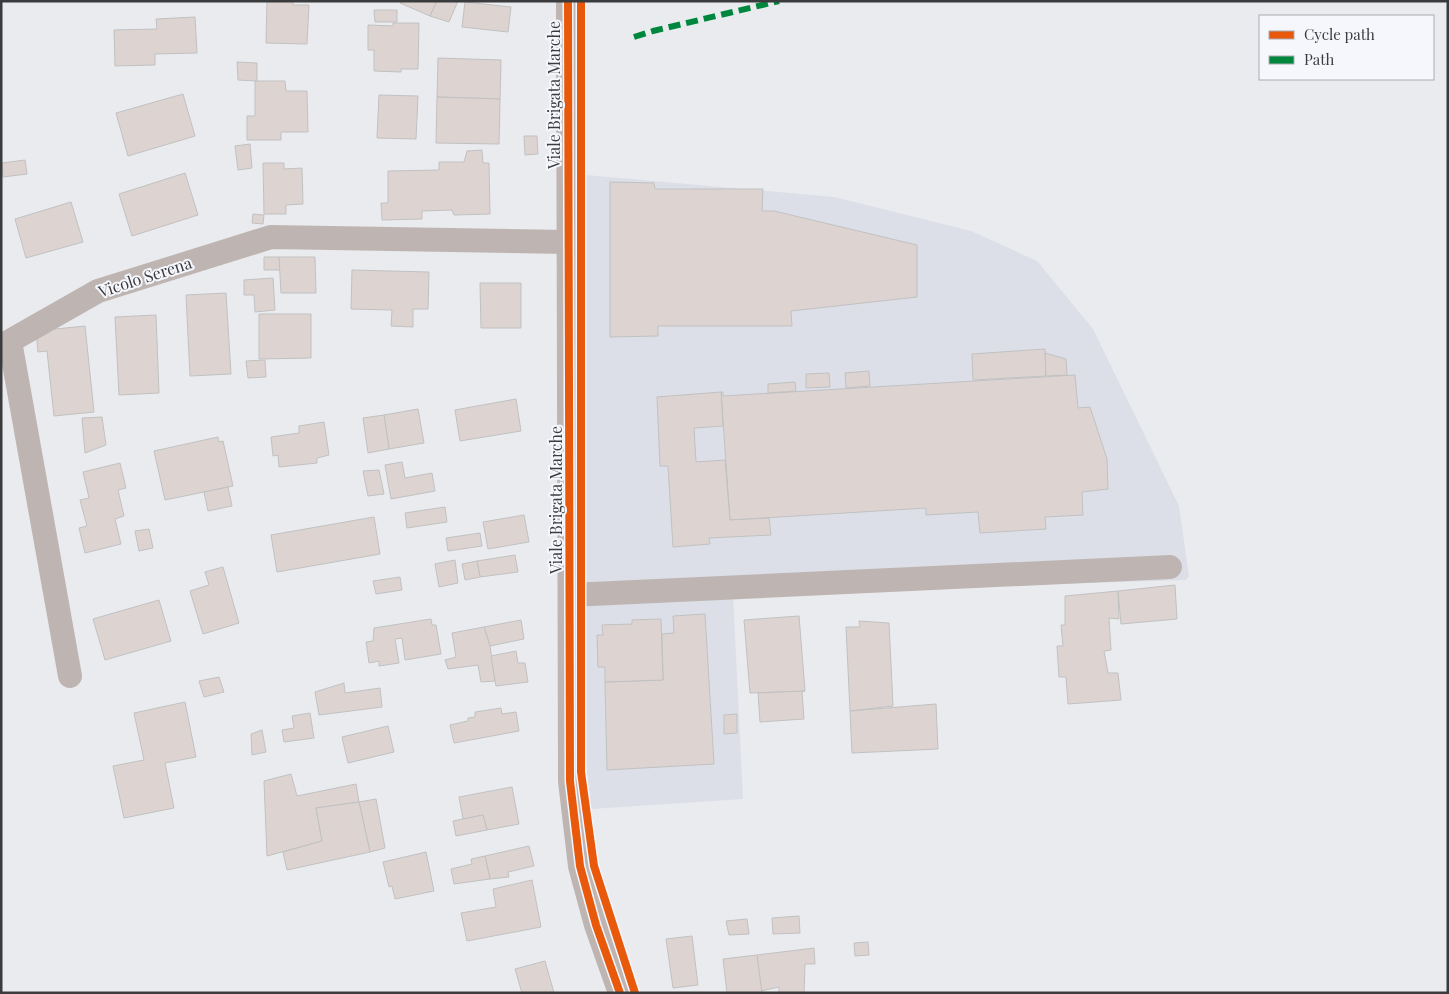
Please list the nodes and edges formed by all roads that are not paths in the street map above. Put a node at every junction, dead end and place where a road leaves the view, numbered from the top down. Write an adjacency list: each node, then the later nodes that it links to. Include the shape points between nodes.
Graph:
1 (568, 1): 2 (street, Viale Brigata Marche)
2 (568, 242): 4 (street, Viale Brigata Marche); 5 (street, Vicolo Serena, via 271,237 98,291 10,341)
3 (1170, 567): 4 (street)
4 (570, 596): 6 (street, Viale Brigata Marche, via 570,781 580,866)
5 (70, 676)
6 (620, 993)

